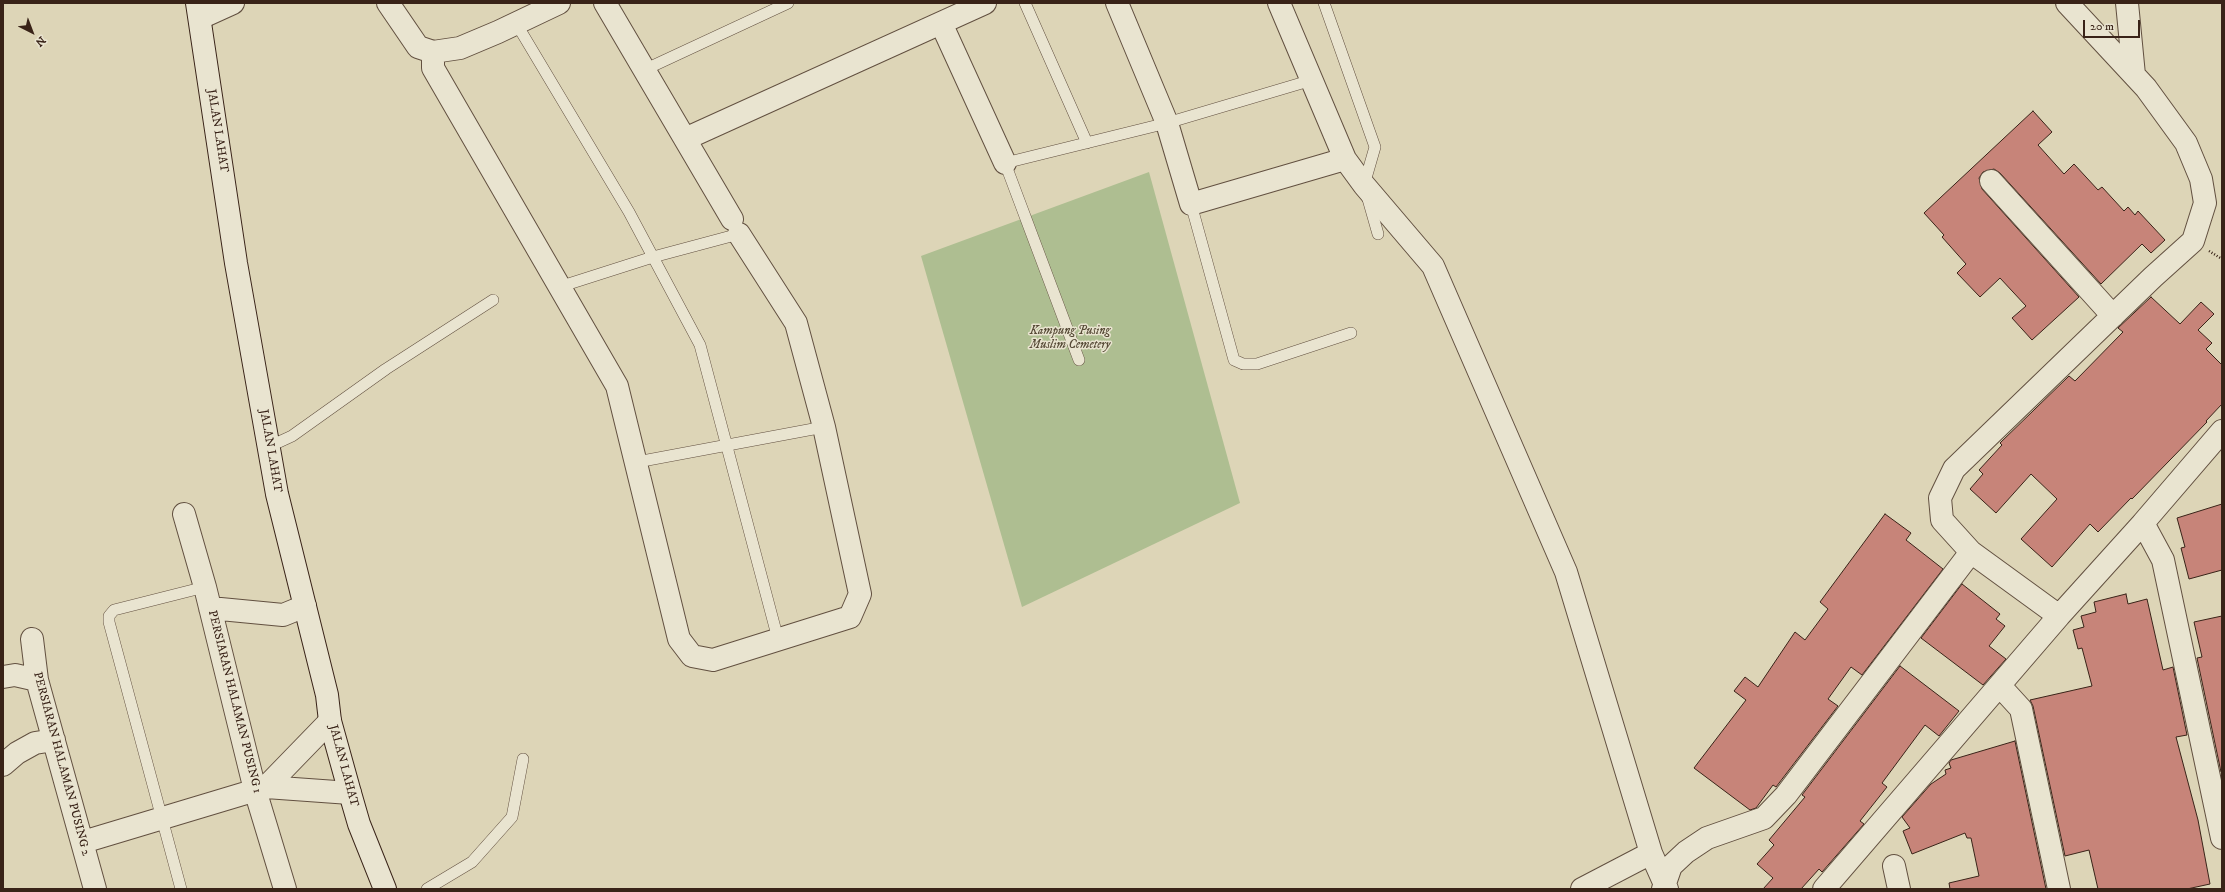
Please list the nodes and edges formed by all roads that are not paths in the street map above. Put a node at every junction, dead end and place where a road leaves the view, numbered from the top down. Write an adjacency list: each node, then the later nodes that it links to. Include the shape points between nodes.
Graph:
1 (233, 3): 13 (street)
2 (388, 3): 16 (street, via 418,47)
3 (559, 3): 14 (street)
4 (605, 3): 17 (street)
5 (788, 3): 17 (lane)
6 (985, 3): 15 (street)
7 (1025, 3): 22 (lane)
8 (1116, 3): 20 (street)
9 (1279, 3): 19 (street)
10 (1324, 3): 26 (lane, via 1375,147)
11 (2067, 3): 18 (street)
12 (2127, 3): 18 (street)
13 (198, 11): 38 (street, JALAN LAHAT, via 236,263)
14 (516, 22): 16 (street, via 460,48); 30 (lane)
15 (942, 23): 21 (street); 24 (street)
16 (433, 52): 31 (street, via 434,68)
17 (644, 70): 21 (street)
18 (2134, 75): 33 (street, via 2186,143 2201,179 2205,203 2193,241)
19 (1312, 80): 20 (lane); 23 (street)
20 (1167, 123): 22 (lane); 27 (street)
21 (685, 139): 28 (street)
22 (1087, 143): 24 (lane)
23 (1345, 158): 26 (street); 27 (street)
24 (1005, 164): 35 (lane)
25 (1991, 181): 33 (street)
26 (1364, 185): 29 (lane); 62 (street, via 1433,266 1566,572)
27 (1191, 204): 34 (lane, via 1234,360 1243,364 1258,364)
28 (735, 226): 30 (lane); 36 (street, via 796,323)
29 (1378, 234)
30 (653, 257): 31 (lane); 39 (lane, via 700,345)
31 (559, 287): 40 (street, via 617,386)
32 (493, 300): 38 (lane, via 386,369 292,436)
33 (2113, 316): 43 (street, via 1954,469 1940,498 1942,520)
34 (1351, 333)
35 (1080, 360)
36 (824, 427): 39 (lane); 49 (street, via 860,594 850,618)
37 (2222, 431): 42 (street)
38 (268, 444): 45 (street, JALAN LAHAT, via 277,494)
39 (726, 446): 40 (lane); 49 (lane)
40 (637, 462): 49 (street, via 679,640 692,656 713,660)
41 (184, 514): 44 (street, PERSIARAN HALAMAN PUSING 1)
42 (2143, 523): 47 (street); 60 (street, via 2163,560)
43 (1971, 552): 47 (street); 64 (street, via 1786,795 1764,818 1707,838 1686,852 1671,866)
44 (205, 587): 46 (street, PERSIARAN HALAMAN PUSING 1); 59 (lane, via 114,610 109,616)
45 (305, 606): 46 (street, via 283,615); 53 (street, JALAN LAHAT)
46 (210, 608): 57 (street, PERSIARAN HALAMAN PUSING 1)
47 (2059, 616): 52 (street)
48 (32, 639): 51 (street, PERSIARAN HALAMAN PUSING 2)
49 (778, 639)
50 (3, 677): 51 (street, via 15,675)
51 (37, 680): 54 (street, PERSIARAN HALAMAN PUSING 2)
52 (2000, 686): 71 (street); 73 (street, via 2021,709)
53 (330, 720): 57 (street); 58 (street, JALAN LAHAT)
54 (54, 740): 56 (street, via 35,743); 61 (street, PERSIARAN HALAMAN PUSING 2)
55 (523, 759): 69 (lane, via 512,817 472,862)
56 (3, 765)
57 (261, 788): 58 (street); 59 (street); 67 (street, PERSIARAN HALAMAN PUSING 1)
58 (350, 793): 68 (street, JALAN LAHAT, via 359,824)
59 (163, 818): 61 (street); 66 (lane)
60 (2222, 838)
61 (82, 842): 65 (street, PERSIARAN HALAMAN PUSING 2)
62 (1651, 853): 64 (street); 70 (street)
63 (1894, 866): 72 (street)
64 (1665, 887)
65 (95, 889)
66 (181, 889)
67 (285, 889)
68 (385, 889)
69 (427, 889)
70 (1582, 889)
71 (1824, 889)
72 (1899, 889)
73 (2059, 889)

